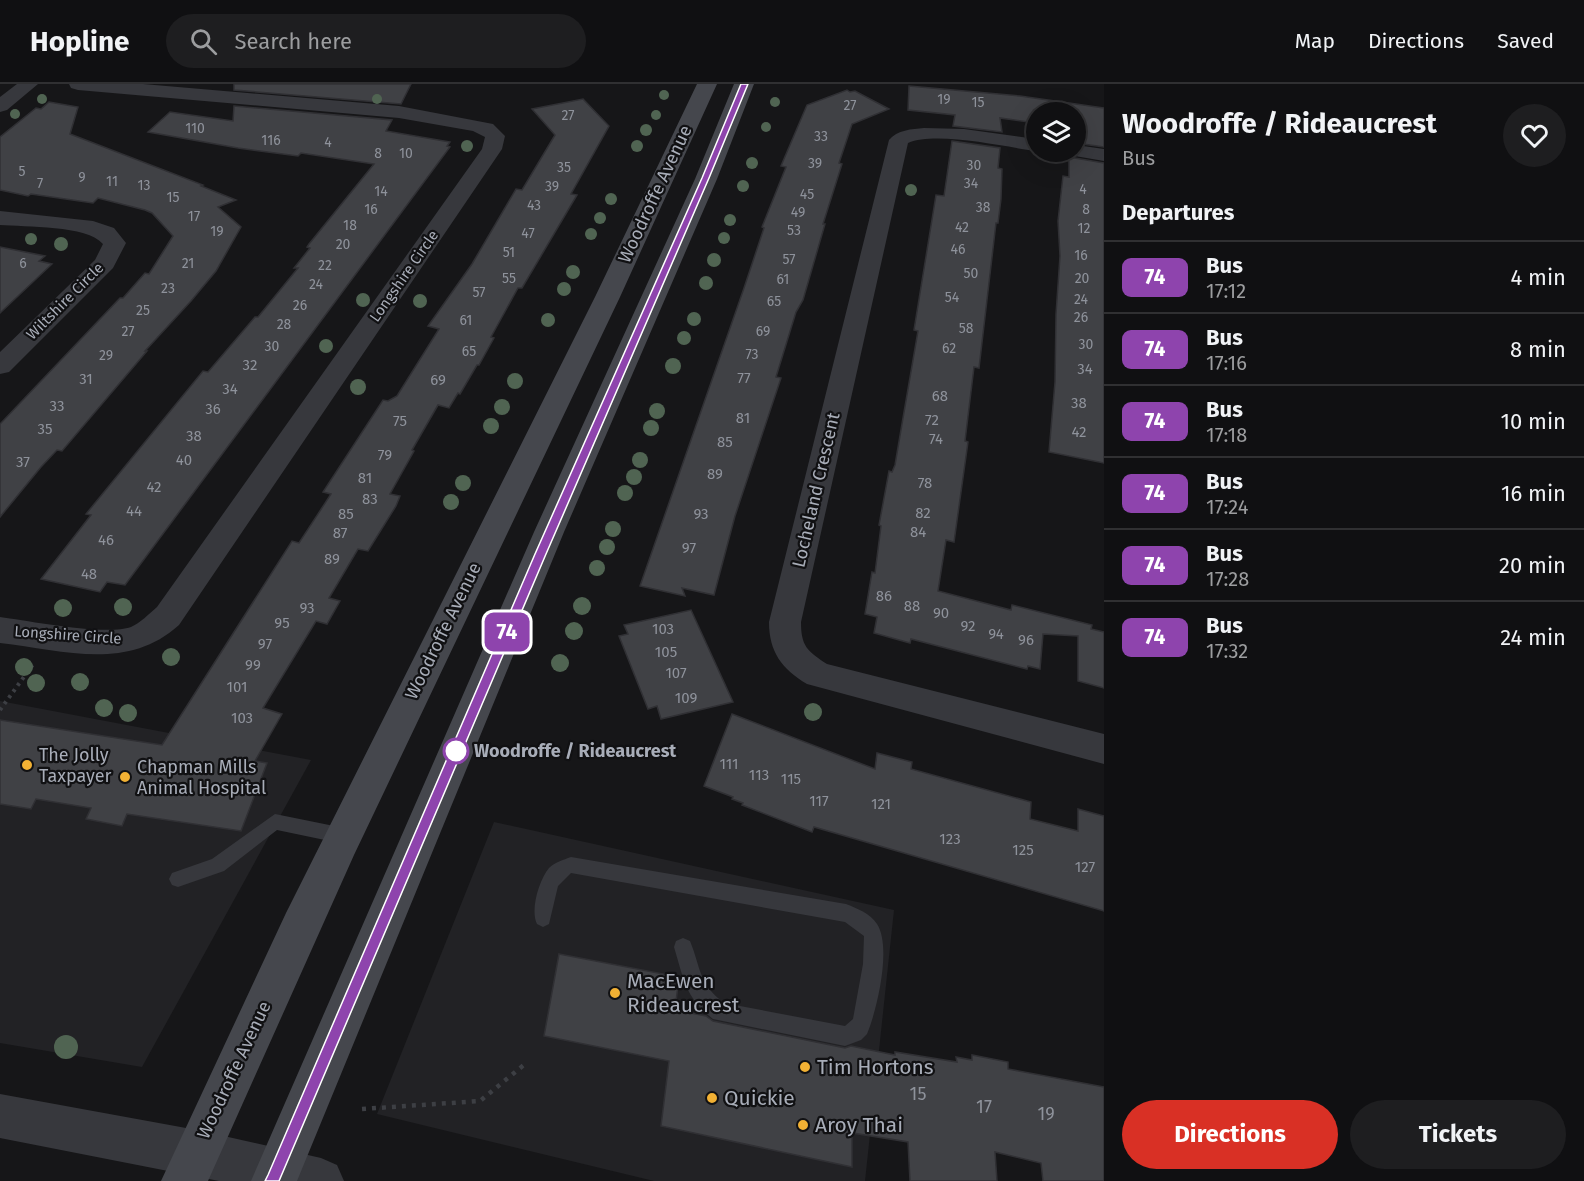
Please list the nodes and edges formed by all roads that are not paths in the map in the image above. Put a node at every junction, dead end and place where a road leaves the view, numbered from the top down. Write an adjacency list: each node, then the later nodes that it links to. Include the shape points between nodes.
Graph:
1 (29, 84): 6 (street)
2 (78, 84): 5 (street, Longshire Circle)
3 (707, 84): 14 (main road, Woodroffe Avenue)
4 (744, 84): 20 (main road, Woodroffe Avenue)
5 (268, 92): 12 (street, Longshire Circle, via 473,125 486,128 495,136 492,149 168,616 133,639 105,641)
6 (0, 106)
7 (1026, 144): 13 (street, Locheland Crescent, via 934,133 912,134 899,140 784,640 790,654 818,675)
8 (1086, 152): 9 (street)
9 (1104, 155)
10 (0, 218): 11 (street, Wiltshire Circle, via 86,226 106,232 115,243 105,263)
11 (0, 366)
12 (0, 630)
13 (1104, 748)
14 (344, 836): 15 (lane, via 275,822 218,865); 19 (main road, Woodroffe Avenue)
15 (178, 879)
16 (543, 918): 17 (lane, via 550,879 571,865 846,913 864,924 874,942 860,1027 845,1036 720,1012 696,988)
17 (683, 947)
18 (0, 1116): 19 (street)
19 (190, 1167): 20 (street)
20 (276, 1176): 21 (street)
21 (321, 1181)

